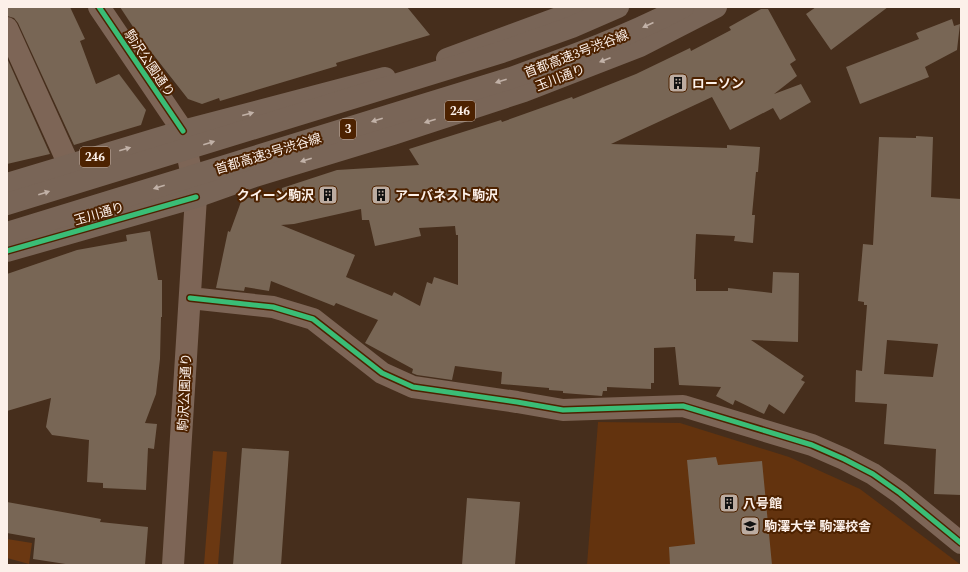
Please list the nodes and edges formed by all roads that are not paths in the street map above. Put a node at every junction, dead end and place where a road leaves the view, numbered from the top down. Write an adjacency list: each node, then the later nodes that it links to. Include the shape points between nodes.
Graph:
1 (99, 7): 7 (street, 駒沢公園通り)
2 (588, 7): 7 (highway, 246, one-way to 2, via 385,78 454,56)
3 (618, 7): 11 (highway, 首都高速3号渋谷線 / 3, one-way to 3, bridge, via 502,52 572,27)
4 (683, 7): 12 (highway, 首都高速3号渋谷線 / 3, one-way to 12, bridge, via 651,24 511,78)
5 (716, 7): 10 (highway, 玉川通り / 246, one-way to 10, via 640,46 524,90)
6 (7, 28): 8 (street)
7 (183, 132): 8 (highway, 246, one-way to 7); 10 (street, 駒沢公園通り)
8 (69, 165): 9 (highway, 246)
9 (7, 184)
10 (196, 197): 13 (highway, 玉川通り / 246); 14 (street, 駒沢公園通り)
11 (7, 204)
12 (7, 233)
13 (7, 251)
14 (190, 298): 15 (street, via 273,307 314,319 382,373 412,387 563,410 683,406 812,445 873,474); 16 (street, 駒沢公園通り)
15 (961, 543)
16 (173, 565)

